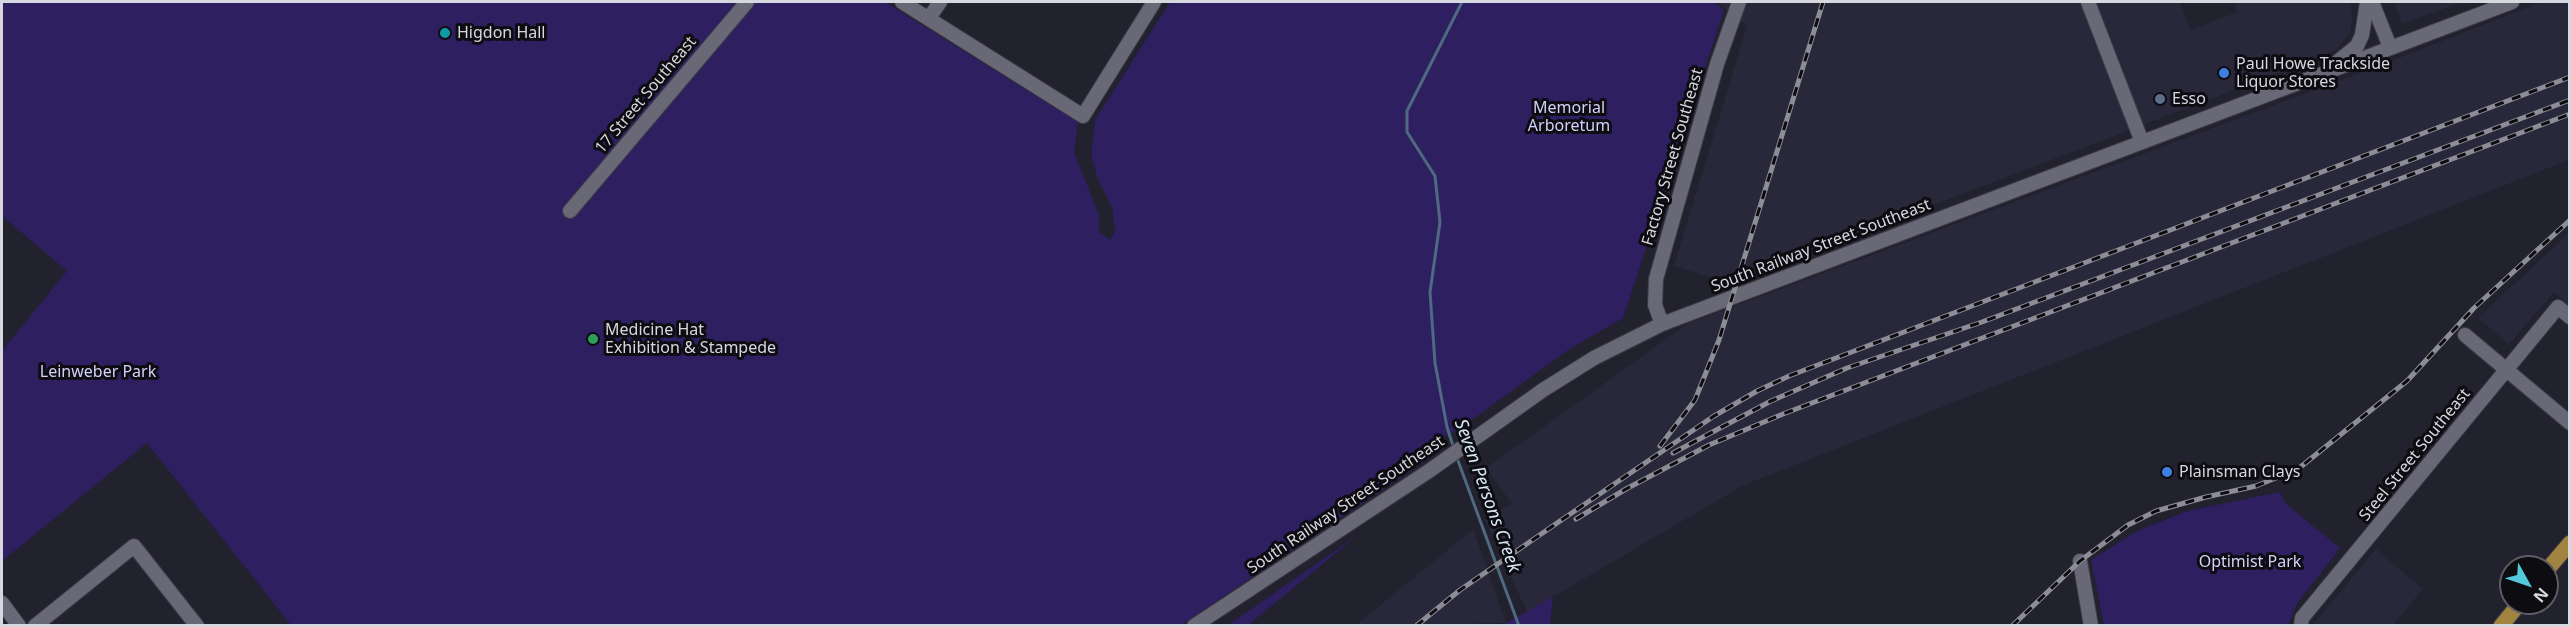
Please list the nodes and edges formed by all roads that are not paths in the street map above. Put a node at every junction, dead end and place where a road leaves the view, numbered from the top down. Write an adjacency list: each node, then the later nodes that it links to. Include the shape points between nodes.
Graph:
1 (747, 2): 14 (street, 17 Street Southeast)
2 (902, 2): 10 (street)
3 (940, 2): 10 (street)
4 (1154, 2): 10 (street, via 1083,116)
5 (1739, 2): 16 (street, Factory Street Southeast, via 1717,64 1656,279 1655,305)
6 (2088, 2): 13 (street)
7 (2367, 2): 12 (street, via 2357,46 2345,58)
8 (2372, 2): 11 (street)
9 (2512, 2): 11 (street, South Railway Street Southeast)
10 (929, 18)
11 (2390, 47): 12 (street, South Railway Street Southeast)
12 (2296, 84): 13 (street, South Railway Street Southeast)
13 (2142, 142): 16 (street, South Railway Street Southeast)
14 (570, 211)
15 (2570, 317): 18 (street, Steel Street Southeast, via 2558,307)
16 (1662, 324): 27 (street, South Railway Street Southeast, via 1594,358 1543,390)
17 (2465, 335): 18 (street)
18 (2506, 370): 19 (street); 29 (street, Steel Street Southeast, via 2302,618)
19 (2570, 423)
20 (2570, 543): 21 (main road)
21 (2559, 556)
22 (2080, 561): 28 (street)
23 (2, 603): 24 (street)
24 (19, 626)
25 (35, 626): 26 (street, via 134,546)
26 (197, 626)
27 (1194, 626)
28 (2091, 626)
29 (2301, 626)

